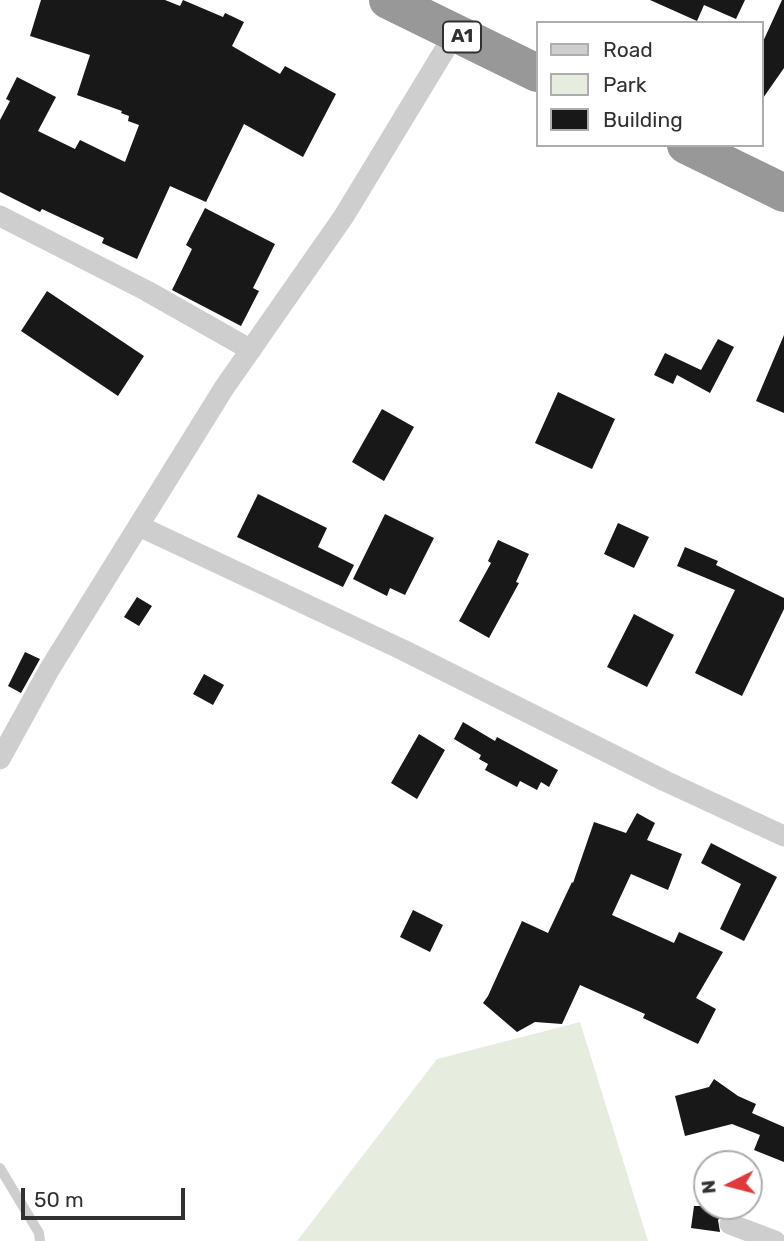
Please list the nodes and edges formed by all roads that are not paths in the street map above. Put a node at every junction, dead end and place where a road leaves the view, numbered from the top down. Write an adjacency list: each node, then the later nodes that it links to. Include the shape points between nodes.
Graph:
1 (388, 0): 2 (highway, A1)
2 (455, 33): 3 (highway, A1); 7 (street, via 344,216)
3 (536, 73)
4 (690, 147): 5 (highway)
5 (784, 193)
6 (0, 216): 7 (street)
7 (251, 350): 8 (street)
8 (139, 526): 9 (street, via 49,670); 10 (street)
9 (0, 759)
10 (784, 835)
11 (0, 1168): 13 (lane)
12 (730, 1224): 14 (street)
13 (40, 1241)
14 (775, 1241)

